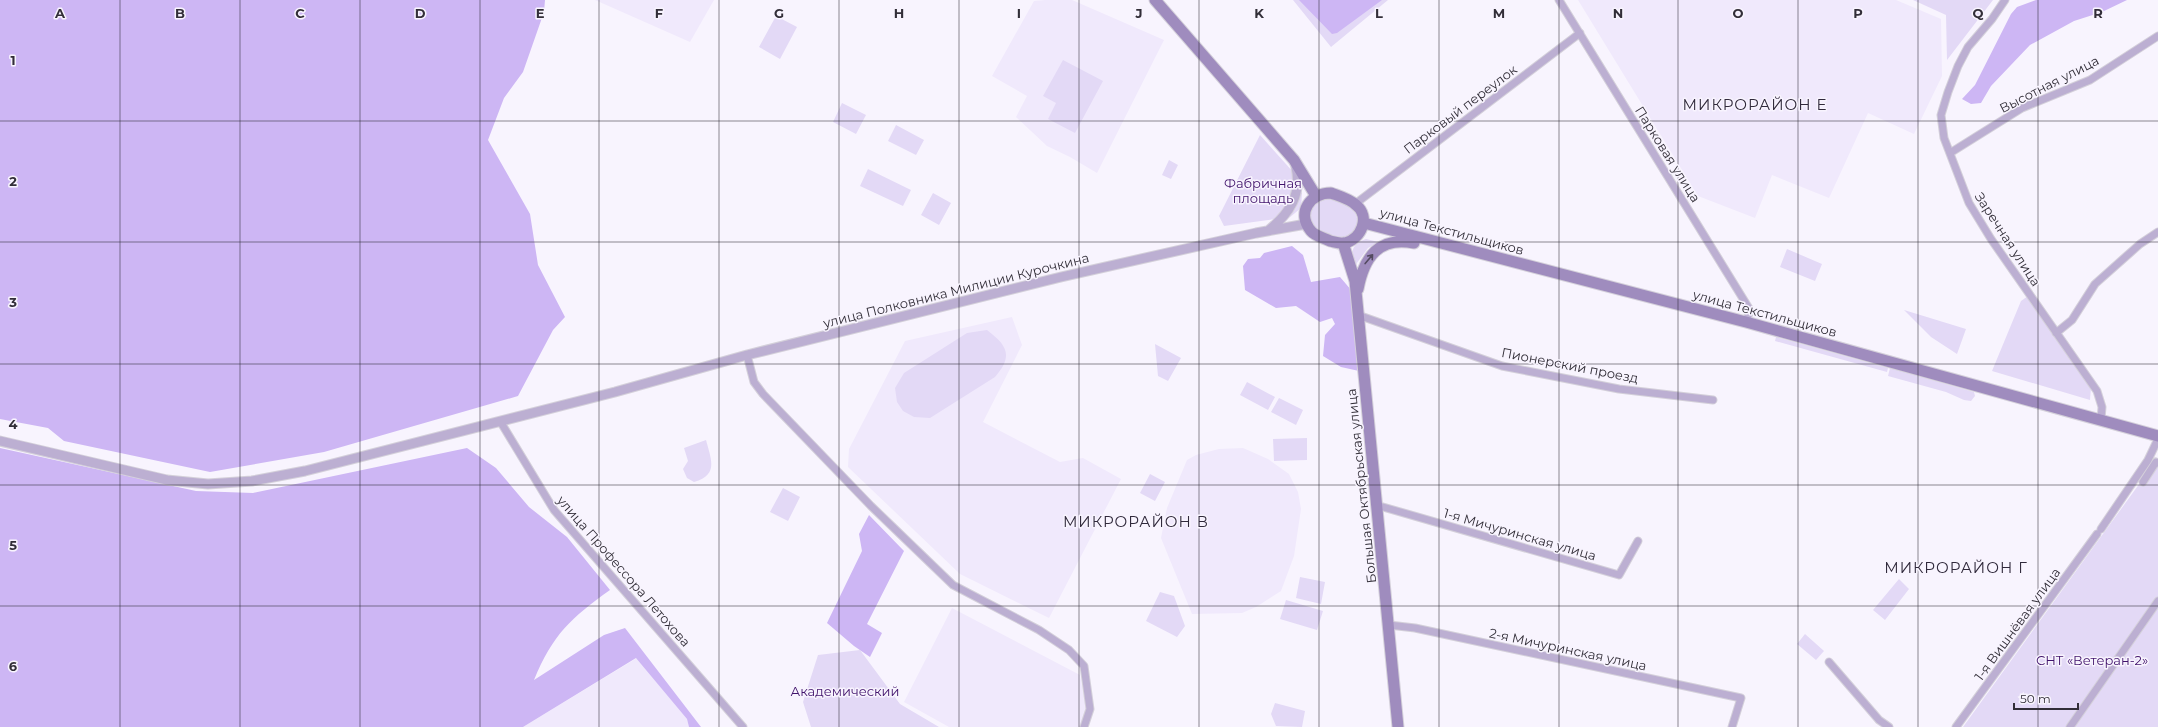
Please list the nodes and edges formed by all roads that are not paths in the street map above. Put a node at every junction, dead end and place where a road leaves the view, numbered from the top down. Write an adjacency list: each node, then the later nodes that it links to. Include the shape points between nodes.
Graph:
1 (1155, 0): 7 (main road)
2 (1559, 0): 4 (street, Парковая улица)
3 (2004, 1): 6 (street, Заречная улица, via 1968,47 1948,92 1942,115 1944,138)
4 (1580, 33): 9 (street, Парковый переулок); 18 (street, Парковая улица, via 1750,310)
5 (2158, 36): 6 (street, Высотная улица, via 2090,80 2022,108)
6 (1950, 153): 19 (street, Заречная улица, via 1969,203)
7 (1294, 160): 8 (main road); 12 (street, via 1299,178 1295,200 1289,211)
8 (1316, 196): 9 (main road, via 1331,193); 11 (main road, via 1304,211)
9 (1355, 204): 10 (main road, via 1361,211)
10 (1364, 223): 14 (main road, via 1356,237); 15 (main road, улица Текстильщиков)
11 (1306, 224): 12 (street, улица Полковника Милиции Курочкина); 14 (main road, via 1316,235)
12 (1268, 230): 20 (street, улица Полковника Милиции Курочкина, via 1061,277)
13 (2158, 232): 19 (street, via 2140,244 2095,284 2072,320)
14 (1343, 243): 16 (main road, Большая Октябрьская улица, via 1355,282)
15 (1445, 244): 16 (main road, one-way to 15, via 1365,262 1381,247 1402,240 1435,247); 18 (main road, улица Текстильщиков)
16 (1356, 295): 17 (main road, Большая Октябрьская улица)
17 (1358, 314): 21 (street, Пионерский проезд, via 1502,366 1619,389); 28 (main road, Большая Октябрьская улица)
18 (1746, 322): 22 (main road, улица Текстильщиков)
19 (2056, 333): 22 (street, Заречная улица, via 2097,391 2102,407)
20 (747, 355): 23 (street, улица Полковника Милиции Курочкина); 34 (street, via 754,382 763,394 871,506 953,585 1039,630 1069,650 1084,666 1090,709)
21 (1713, 400)
22 (2101, 419): 24 (main road, улица Текстильщиков)
23 (500, 421): 25 (street, улица Полковника Милиции Курочкина, via 304,471 208,484 167,480); 33 (street, улица Профессора Летохова, via 554,510)
24 (2158, 437): 38 (street, 1-я Вишнёвая улица, via 2145,465 2099,532)
25 (0, 441)
26 (2158, 463): 27 (street, via 2156,462)
27 (2143, 482)
28 (1376, 505): 29 (street, 1-я Мичуринская улица, via 1620,575); 31 (main road, Большая Октябрьская улица)
29 (1638, 541)
30 (2158, 601): 39 (street)
31 (1389, 624): 35 (main road, Большая Октябрьская улица); 36 (street, 2-я Мичуринская улица, via 1741,698)
32 (1829, 662): 37 (street, via 1879,720)
33 (743, 727)
34 (1084, 727)
35 (1398, 727)
36 (1732, 727)
37 (1889, 727)
38 (1956, 727)
39 (2070, 727)

